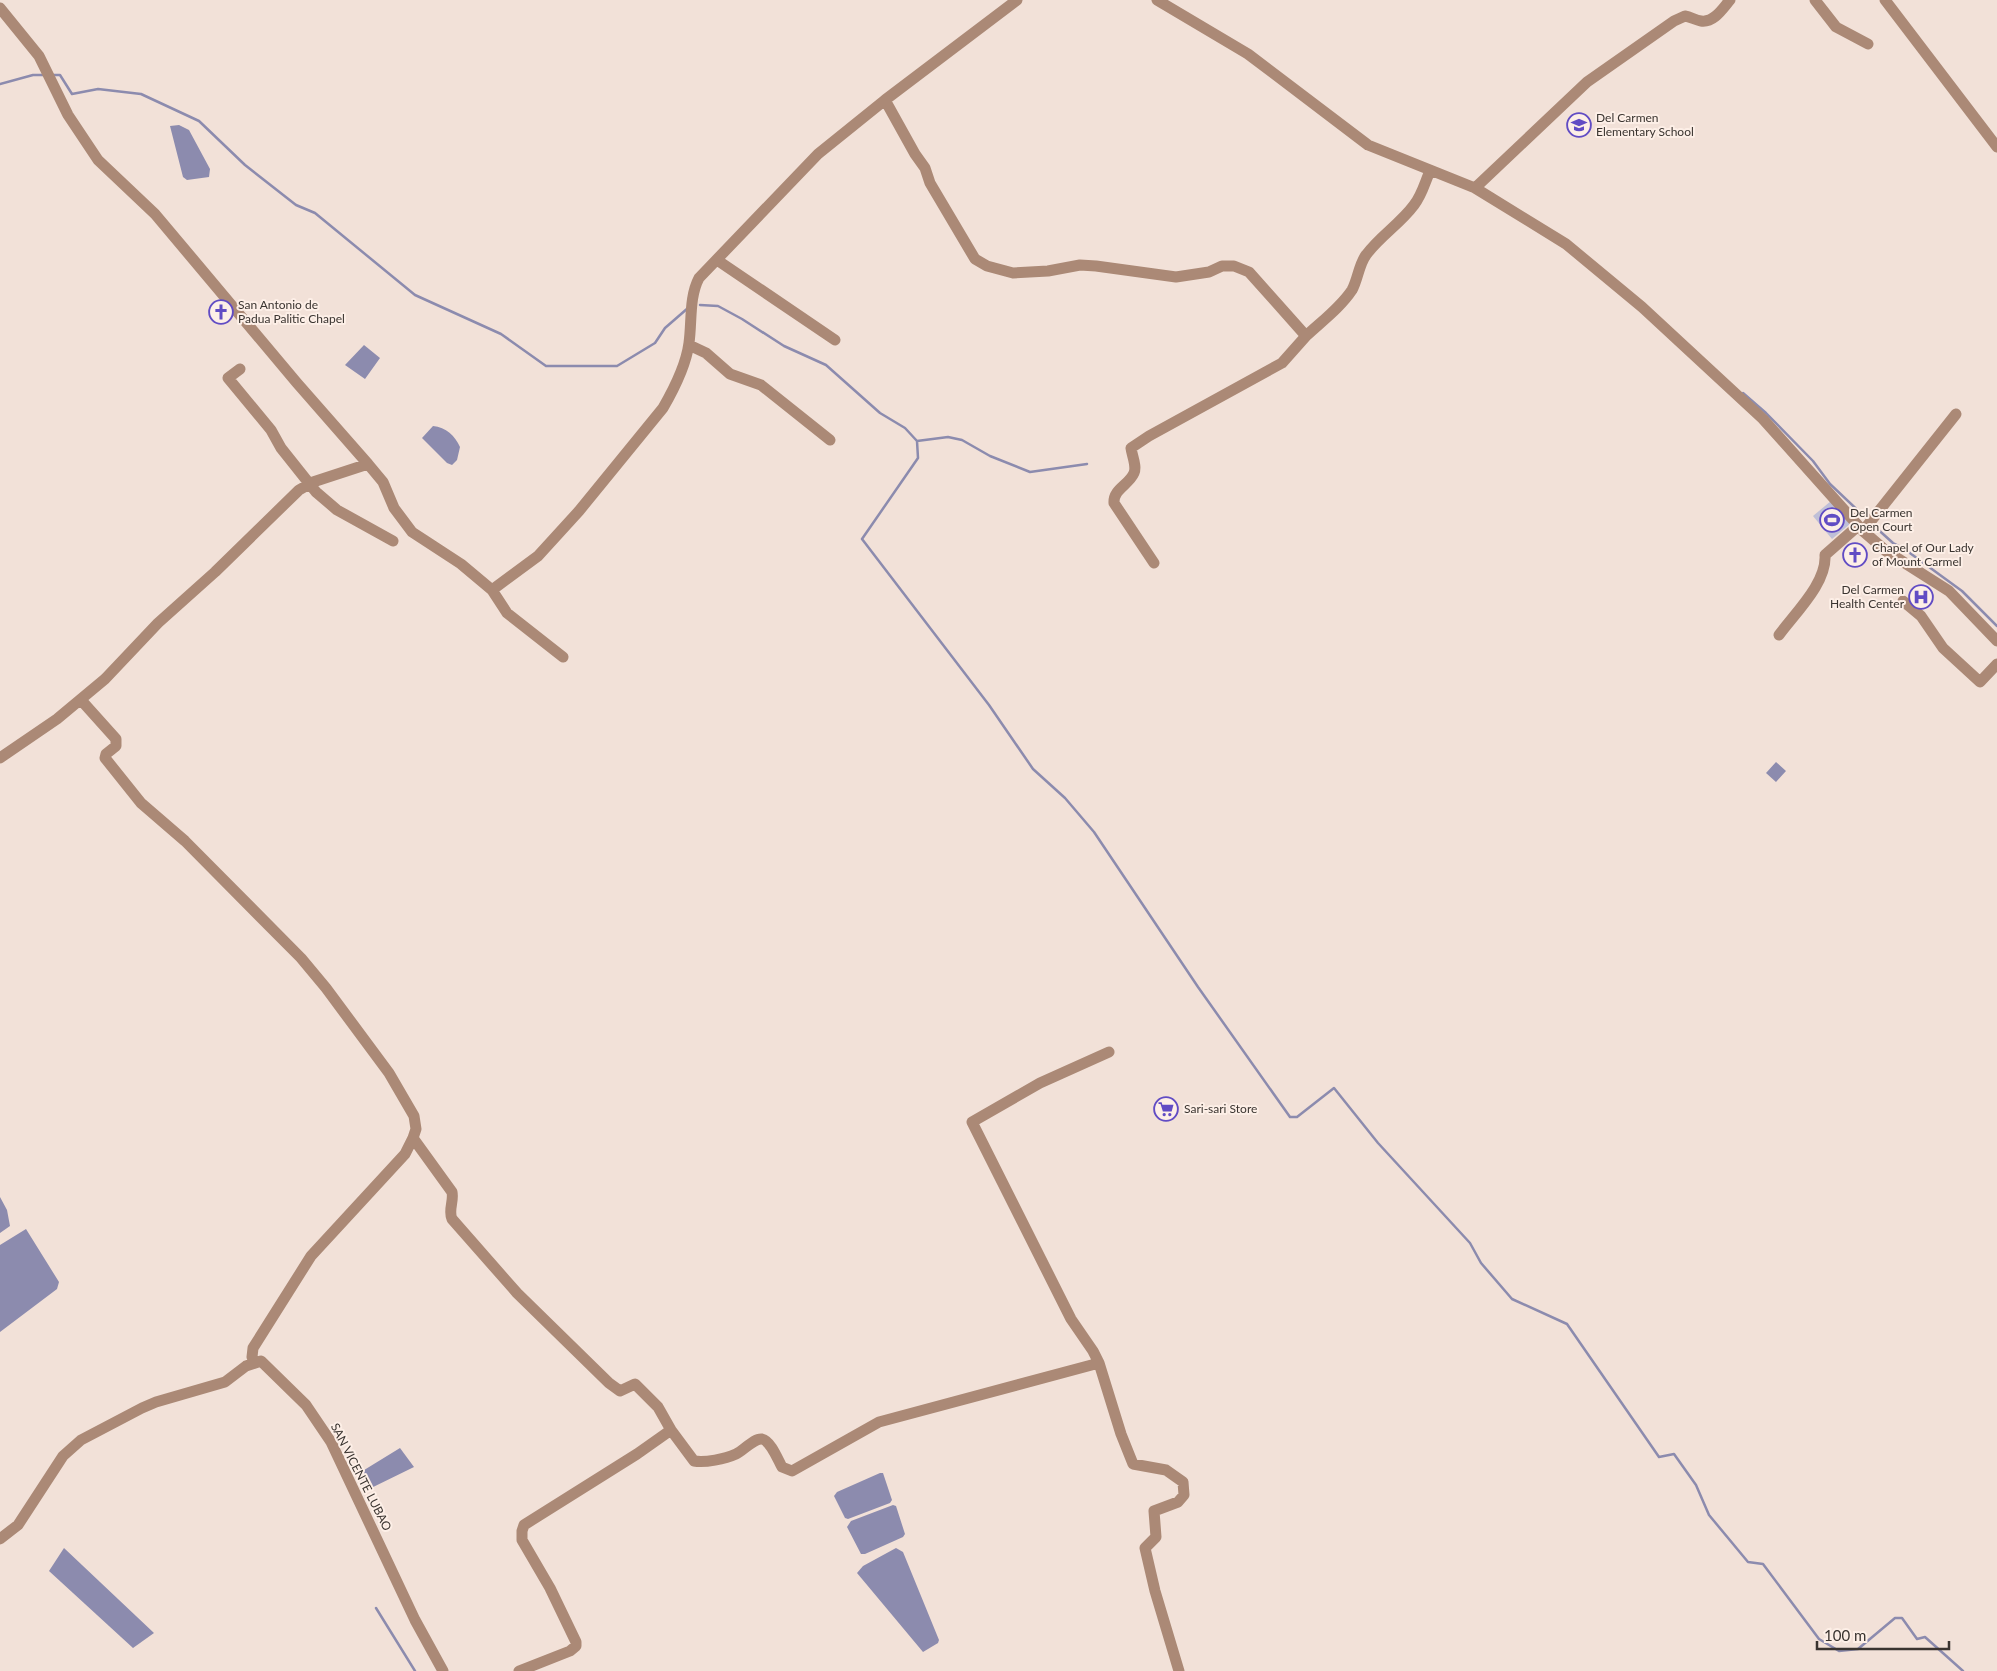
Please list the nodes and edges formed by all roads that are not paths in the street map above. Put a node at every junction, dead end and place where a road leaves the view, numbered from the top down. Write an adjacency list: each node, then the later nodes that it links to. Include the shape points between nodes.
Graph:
1 (1017, 0): 8 (street)
2 (1157, 0): 10 (street, via 1248,54 1368,145)
3 (1730, 0): 11 (street, via 1708,21 1685,16 1674,21 1587,82)
4 (1815, 0): 7 (street, via 1836,27)
5 (1886, 0): 9 (street)
6 (0, 8): 19 (street, via 40,56 68,115 98,160 155,214)
7 (1868, 44)
8 (885, 100): 12 (street, via 818,154); 13 (street, via 925,168 930,183 975,259 980,262 1013,273 1080,265 1176,277 1234,266 1248,272)
9 (1997, 147)
10 (1430, 171): 11 (street); 13 (street, via 1415,204 1365,257 1352,290)
11 (1475, 188): 21 (street, via 1566,244 1635,302 1763,418)
12 (716, 260): 14 (street); 15 (street, via 693,289)
13 (1306, 336): 23 (street, via 1282,363 1132,448 1134,474 1116,492 1114,503)
14 (835, 340)
15 (689, 345): 18 (street, via 706,353 730,374 761,385); 24 (street, via 663,408 538,556)
16 (240, 368): 20 (street, via 228,378)
17 (1956, 414): 21 (street)
18 (830, 440)
19 (368, 464): 20 (street); 24 (street, via 383,482 394,508 412,532 462,564)
20 (310, 483): 22 (street, via 338,510); 30 (street, via 290,497)
21 (1861, 528): 26 (street, via 1825,555 1823,573); 27 (street, via 1886,551 1949,591)
22 (393, 540)
23 (1154, 563)
24 (492, 590): 28 (street, via 507,613)
25 (1904, 601): 29 (street, via 1921,616 1943,648 1980,682)
26 (1779, 635)
27 (1997, 641)
28 (563, 657)
29 (1997, 664)
30 (81, 700): 31 (street); 33 (street, via 116,739 116,746 105,758 141,803 186,842 301,958 326,988 389,1073 414,1116 416,1129)
31 (0, 758)
32 (1109, 1052): 35 (street, via 1040,1082 972,1122 1071,1319)
33 (413, 1138): 34 (street, via 405,1154 302,1268 253,1348); 36 (street, via 452,1192 452,1219 517,1293 609,1383 620,1391 635,1384 658,1407)
34 (254, 1362): 37 (street, via 225,1382 142,1408 81,1440 62,1456 18,1525); 38 (street, SAN VICENTE LUBAO, via 261,1361 306,1406 331,1442)
35 (1099, 1363): 36 (street, via 879,1422 792,1471 782,1467 763,1439 736,1455 694,1461); 40 (street, via 1133,1464 1166,1470 1183,1482 1184,1494 1178,1502 1154,1511 1156,1537 1147,1545 1145,1552)
36 (671, 1430): 39 (street, via 524,1525 522,1540 550,1588 576,1646)
37 (0, 1539)
38 (442, 1671)
39 (519, 1671)
40 (1179, 1671)

